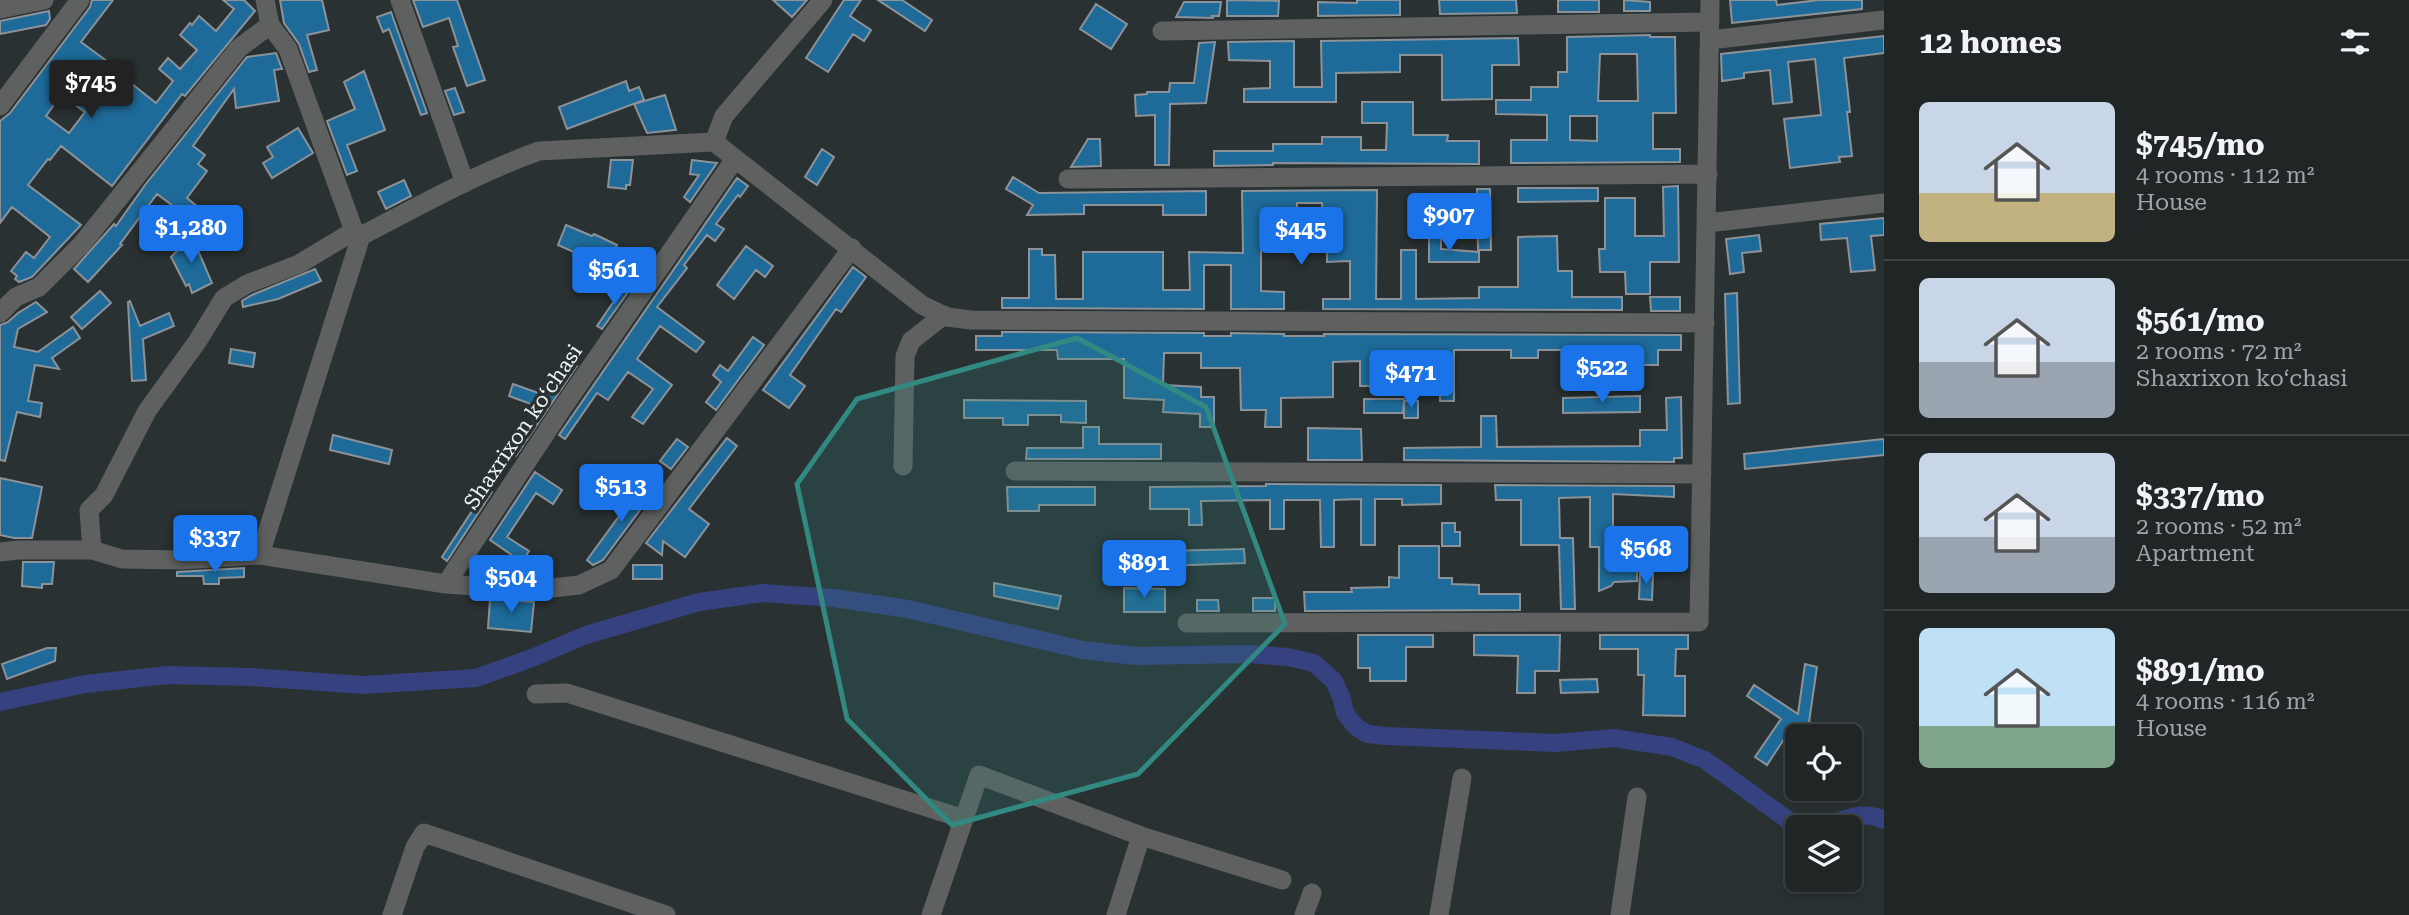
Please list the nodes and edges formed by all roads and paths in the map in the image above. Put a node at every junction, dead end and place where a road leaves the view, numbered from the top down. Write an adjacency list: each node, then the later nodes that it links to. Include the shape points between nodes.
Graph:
1 (44, 0): 7 (street)
2 (80, 0): 12 (street)
3 (265, 0): 9 (street)
4 (401, 0): 17 (street)
5 (823, 0): 13 (street, via 724,116)
6 (1710, 0): 11 (street)
7 (0, 9)
8 (1884, 20): 11 (street)
9 (270, 25): 20 (street, via 288,49); 22 (street, via 231,57 82,244 39,287 16,298)
10 (1162, 31): 11 (street)
11 (1710, 31): 15 (street)
12 (0, 106)
13 (714, 142): 14 (street); 17 (street, via 539,151)
14 (735, 159): 21 (street); 31 (street, Shaxrixon koʻchasi)
15 (1708, 174): 16 (street); 19 (street)
16 (1068, 179)
17 (465, 183): 20 (street)
18 (1884, 203): 19 (street)
19 (1707, 223): 24 (street)
20 (358, 234): 28 (street, via 224,298 147,411 104,495 89,510); 30 (street)
21 (852, 248): 23 (street, via 922,305); 31 (street, via 611,570 579,585 534,590)
22 (0, 313)
23 (944, 315): 24 (street, via 971,320); 25 (street, via 911,341 905,356)
24 (1705, 323): 27 (street)
25 (902, 466)
26 (1015, 471): 27 (street)
27 (1702, 474): 32 (street, via 1699,622)
28 (92, 550): 29 (street); 30 (street, via 122,559)
29 (0, 552)
30 (260, 555): 31 (street)
31 (446, 584)
32 (1186, 623)
33 (536, 694): 36 (street, via 566,693)
34 (1462, 778): 45 (street)
35 (1637, 797): 46 (street)
36 (964, 819): 37 (street, via 979,775); 42 (street)
37 (1141, 836): 38 (street); 43 (street)
38 (1282, 880)
39 (1312, 893): 44 (street)
40 (392, 915): 41 (street, via 424,833)
41 (666, 915)
42 (931, 915)
43 (1116, 915)
44 (1304, 915)
45 (1439, 915)
46 (1620, 915)

